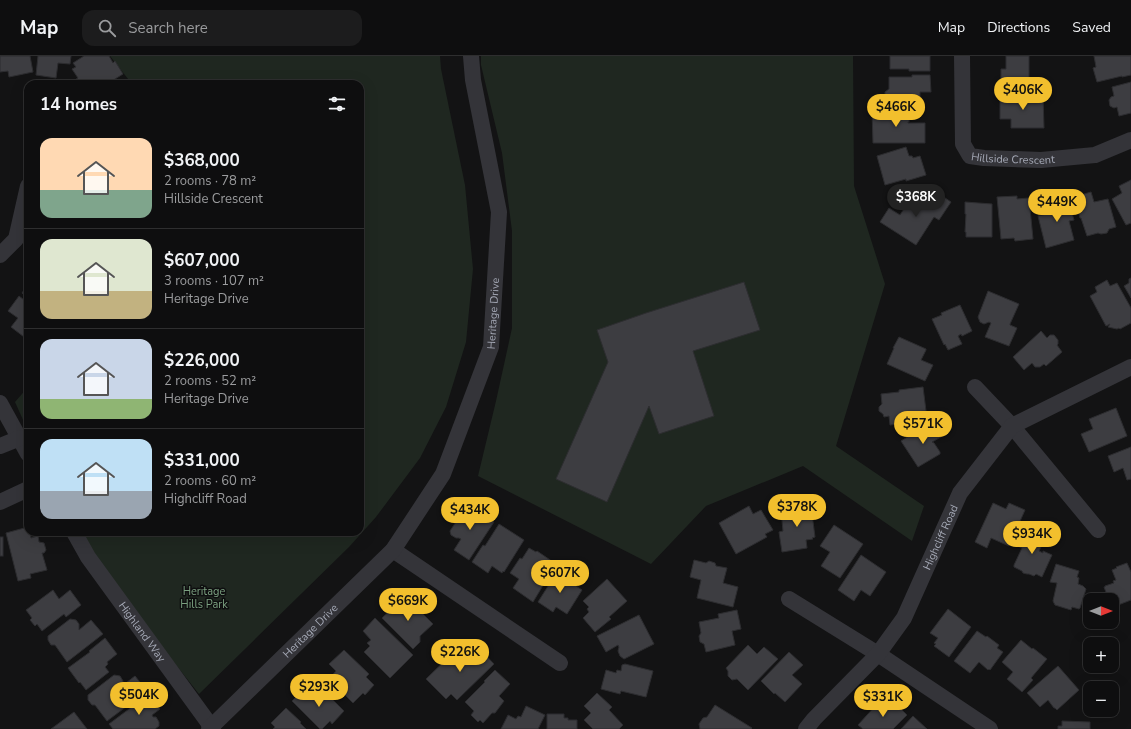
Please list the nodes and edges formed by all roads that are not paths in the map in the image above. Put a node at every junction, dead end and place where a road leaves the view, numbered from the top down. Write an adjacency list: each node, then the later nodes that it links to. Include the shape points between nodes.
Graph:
1 (471, 56): 17 (street, Heritage Drive, via 473,80 499,212 491,347 443,474)
2 (962, 56): 3 (street, Hillside Crescent, via 963,144 970,156 1041,160 1095,155)
3 (1131, 140)
4 (24, 204): 5 (street, via 16,239)
5 (0, 255)
6 (1131, 367): 9 (street, Highcliff Road)
7 (975, 387): 9 (street)
8 (0, 403): 10 (street)
9 (1012, 426): 15 (street); 19 (street, Highcliff Road, via 960,493 904,618)
10 (20, 438): 11 (street); 12 (street)
11 (0, 446)
12 (24, 446)
13 (24, 492): 14 (street)
14 (0, 502)
15 (1098, 530)
16 (76, 536): 21 (street, Highland Way, via 88,557)
17 (393, 550): 20 (street); 21 (street, Heritage Drive)
18 (789, 599): 19 (street)
19 (878, 654): 22 (street, Highcliff Road); 23 (street)
20 (560, 663)
21 (212, 728)
22 (806, 729)
23 (990, 729)

